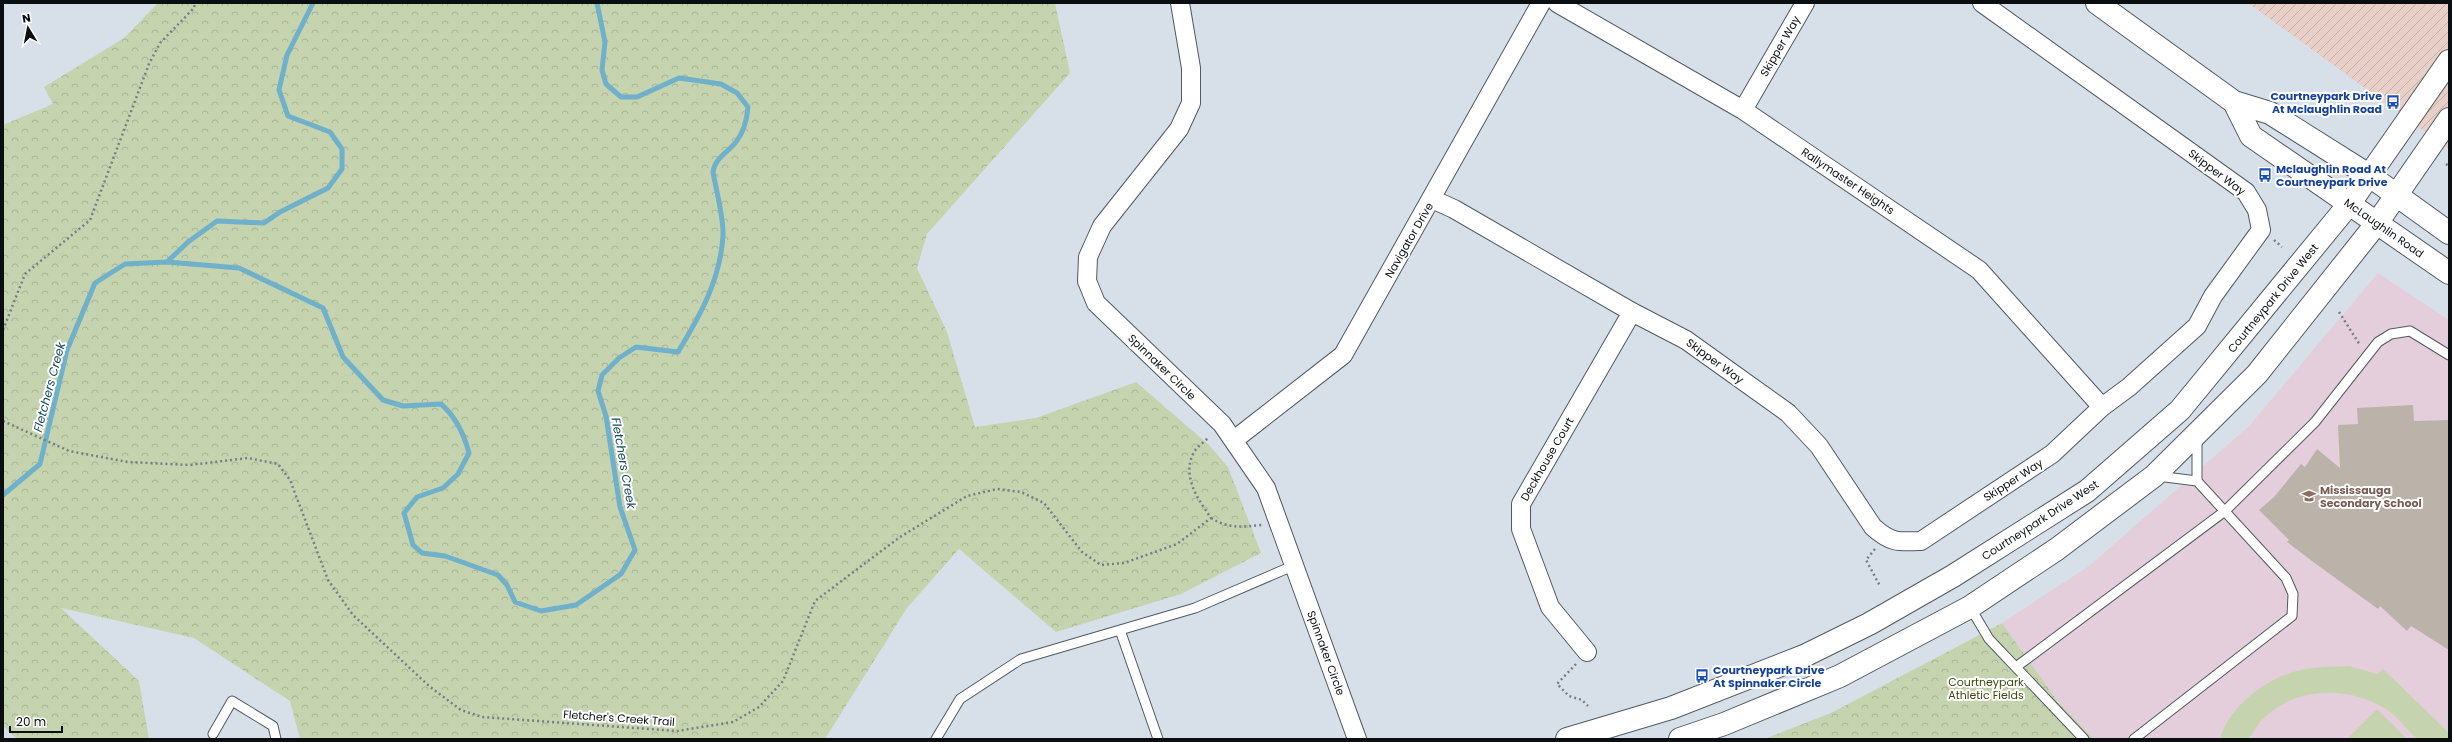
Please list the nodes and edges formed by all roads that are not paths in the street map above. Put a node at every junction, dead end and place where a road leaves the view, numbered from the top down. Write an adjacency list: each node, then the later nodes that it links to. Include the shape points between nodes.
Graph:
1 (1180, 3): 22 (street, Spinnaker Circle, via 1191,68 1191,103 1179,129 1102,226 1088,257 1087,281 1096,304 1222,424)
2 (1540, 3): 13 (street, Navigator Drive)
3 (1557, 3): 9 (street, Rallymaster Heights)
4 (1806, 3): 9 (street, Skipper Way)
5 (1982, 3): 20 (street, Skipper Way, via 2246,192 2257,210 2261,230 2213,296 2197,326 2129,387)
6 (2097, 3): 8 (main road, McLaughlin Road)
7 (2449, 61): 11 (main road, Courtneypark Drive West)
8 (2234, 102): 11 (main road, McLaughlin Road, via 2270,113); 14 (main road, McLaughlin Road, via 2251,136)
9 (1743, 110): 20 (street, Rallymaster Heights, via 1979,270)
10 (2449, 119): 12 (main road)
11 (2370, 176): 12 (main road, McLaughlin Road); 14 (main road, Courtneypark Drive West)
12 (2396, 195): 15 (main road); 16 (main road, McLaughlin Road)
13 (1432, 199): 18 (street, Skipper Way, via 1454,209); 22 (street, Navigator Drive, via 1343,355)
14 (2350, 203): 15 (main road, McLaughlin Road); 27 (main road, Courtneypark Drive West, via 2180,410 2087,491)
15 (2377, 223): 17 (main road, McLaughlin Road); 21 (main road, via 2256,374)
16 (2449, 233)
17 (2449, 273)
18 (1632, 312): 20 (street, Skipper Way, via 1686,340 1788,413 1819,446 1874,527 1885,538 1896,542 1921,541 2052,454); 30 (street, Deckhouse Court, via 1520,504 1521,529 1550,607)
19 (2449, 355): 25 (lane, via 2410,331 2391,334 2378,342 2315,422)
20 (2102, 406)
21 (2197, 433): 23 (main road); 24 (lane)
22 (1234, 440): 26 (street, Spinnaker Circle, via 1266,488)
23 (2154, 476): 24 (lane); 28 (main road, via 2057,549)
24 (2197, 481): 25 (lane)
25 (2225, 511): 31 (lane); 40 (lane, via 2286,578 2293,594 2292,616)
26 (1295, 564): 29 (lane, via 1195,608); 36 (street, Spinnaker Circle)
27 (1953, 576): 28 (main road); 37 (main road, Courtneypark Drive West, via 1869,624 1804,656 1678,706)
28 (1970, 607): 31 (lane, via 1989,639); 38 (main road, via 1840,676 1724,724)
29 (1120, 630): 34 (lane, via 1022,659 960,699); 35 (lane)
30 (1587, 652)
31 (2016, 667): 39 (lane)
32 (213, 734): 33 (lane, via 232,701 273,726)
33 (276, 739)
34 (936, 739)
35 (1158, 739)
36 (1357, 739)
37 (1567, 739)
38 (1680, 739)
39 (2084, 739)
40 (2134, 739)

